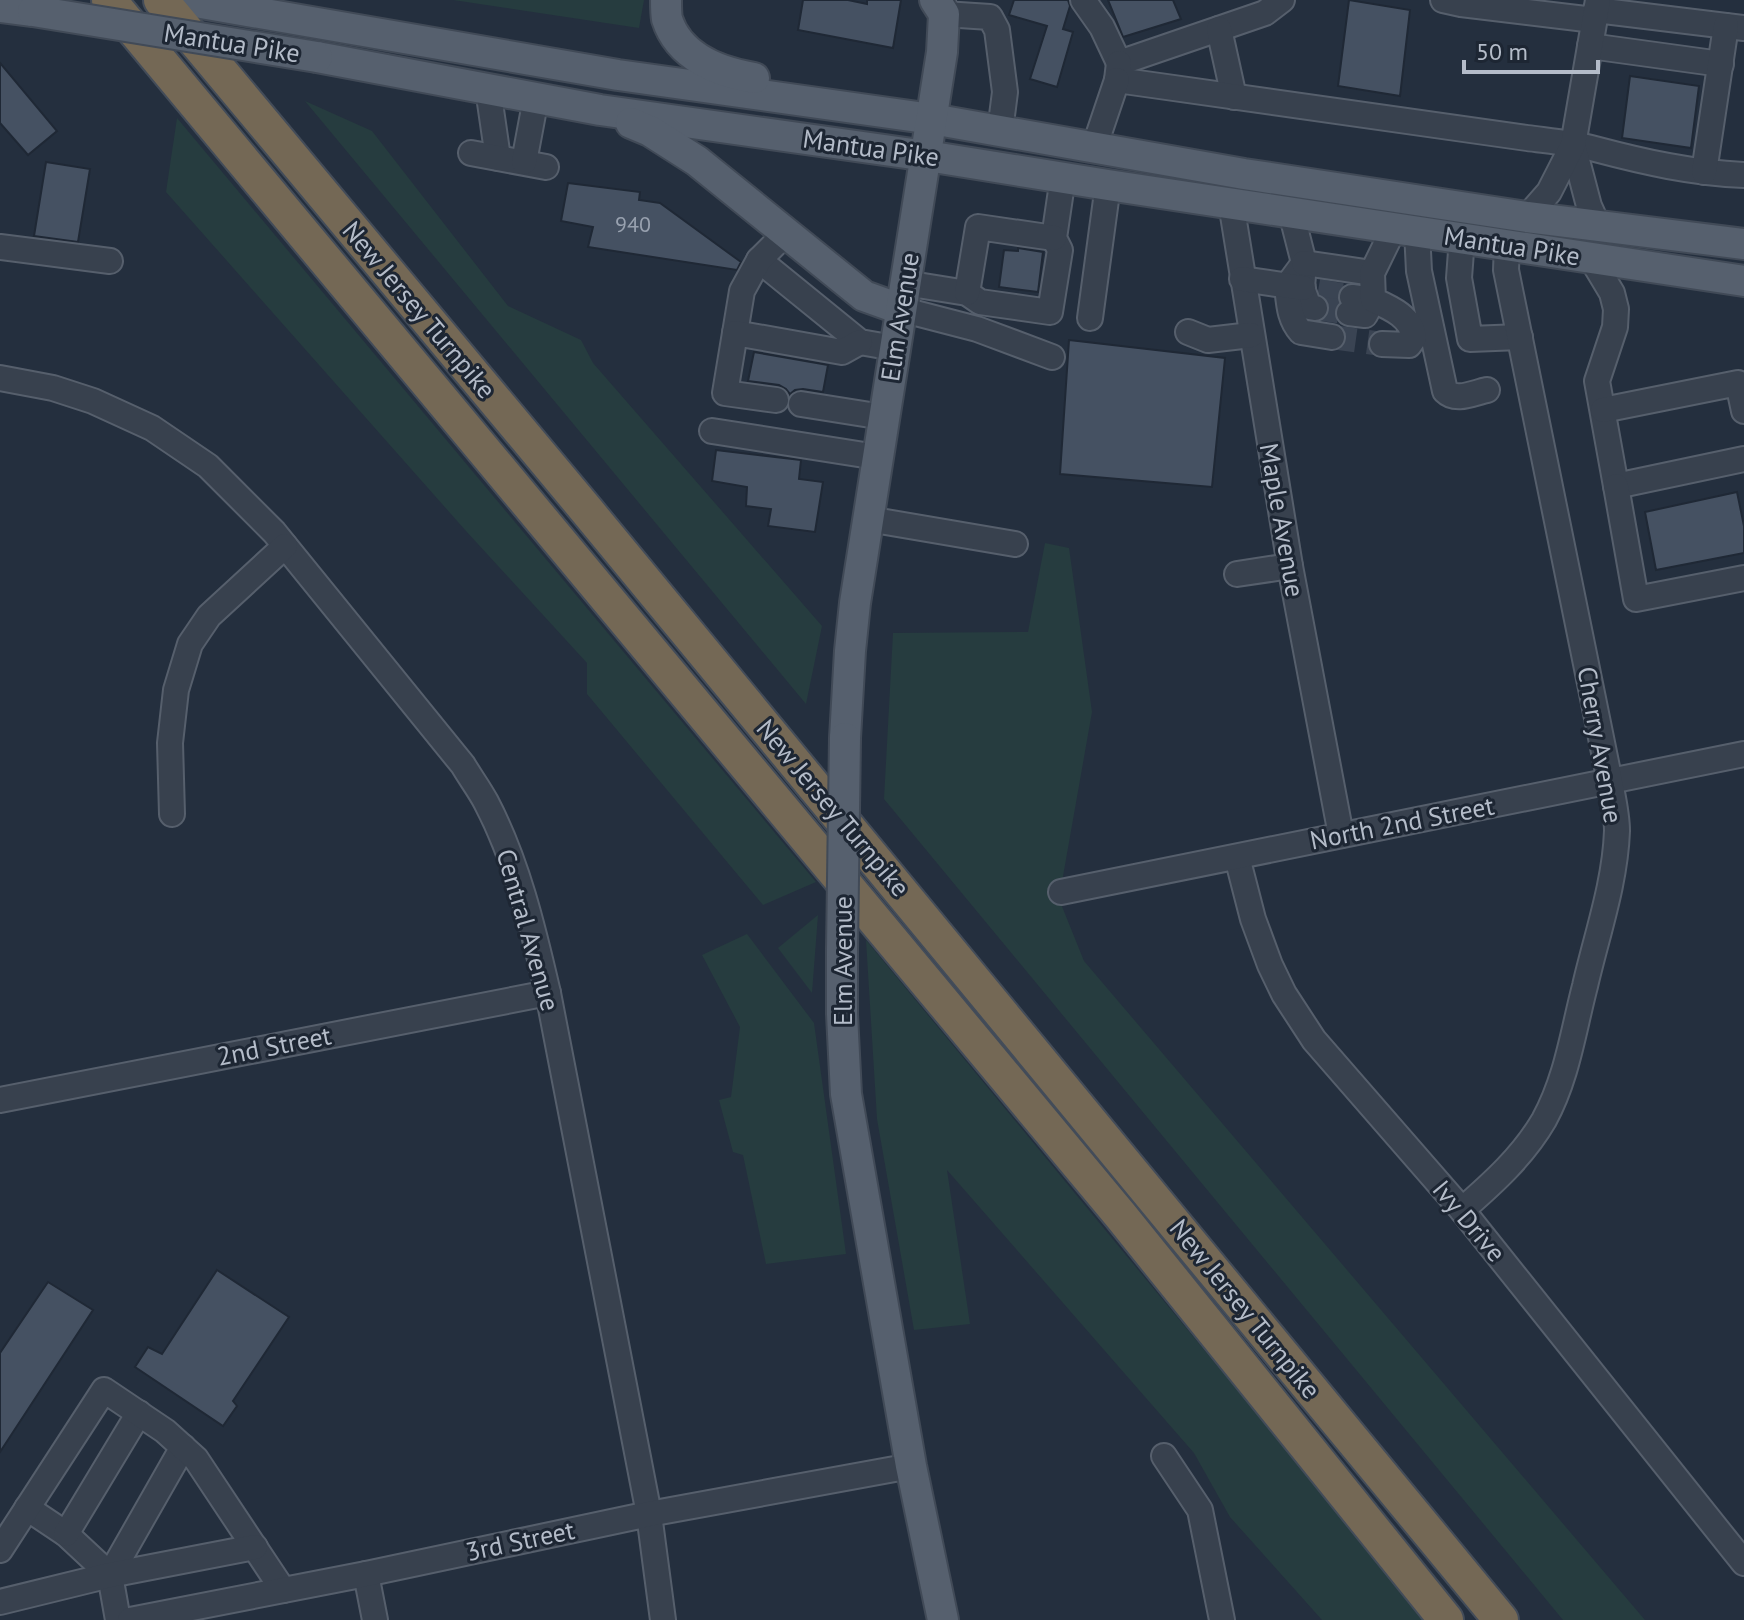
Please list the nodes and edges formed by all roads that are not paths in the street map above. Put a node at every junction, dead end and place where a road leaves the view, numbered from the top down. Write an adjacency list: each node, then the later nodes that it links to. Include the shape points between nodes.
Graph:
1 (109, 0): 110 (highway, New Jersey Turnpike, via 1121,1216)
2 (161, 0): 111 (highway, New Jersey Turnpike)
3 (184, 0): 21 (main road, Mantua Pike, via 618,75)
4 (666, 0): 21 (main road, via 677,39 708,65 733,74 873,96)
5 (1083, 0): 16 (street, via 1102,27)
6 (1282, 0): 13 (street, via 1265,13)
7 (1443, 0): 11 (street)
8 (941, 5): 10 (street); 21 (main road, Elm Avenue, via 942,52)
9 (0, 7): 17 (main road, Mantua Pike, bridge)
10 (994, 8): 22 (street, via 1005,92)
11 (1596, 10): 12 (street); 14 (street)
12 (1735, 27): 15 (street)
13 (1219, 29): 16 (street); 18 (street)
14 (1590, 46): 15 (street); 23 (street)
15 (1721, 64): 28 (street)
16 (1118, 71): 18 (street); 24 (street)
17 (488, 89): 19 (main road, Mantua Pike); 27 (street)
18 (1234, 97): 23 (street)
19 (536, 98): 20 (main road, Mantua Pike); 27 (street, via 535,165)
20 (600, 110): 26 (main road, Mantua Pike); 37 (main road, via 650,131 697,161)
21 (918, 117): 22 (main road, Mantua Pike); 26 (main road, Elm Avenue)
22 (1000, 131): 24 (main road, Mantua Pike)
23 (1573, 145): 28 (street); 34 (street, via 1549,192); 35 (street)
24 (1094, 148): 34 (main road, Mantua Pike)
25 (471, 153): 27 (street)
26 (927, 156): 30 (main road, Mantua Pike); 53 (main road, Elm Avenue)
27 (498, 158)
28 (1704, 172): 29 (street)
29 (1744, 175)
30 (1063, 177): 31 (main road, Mantua Pike); 38 (street)
31 (1108, 185): 32 (main road, Mantua Pike); 54 (street)
32 (1231, 203): 33 (main road, Mantua Pike); 48 (street, Maple Avenue)
33 (1291, 212): 36 (main road, Mantua Pike); 50 (street)
34 (1527, 217): 35 (main road, Mantua Pike)
35 (1598, 226): 40 (main road, Mantua Pike)
36 (1405, 230): 39 (main road, Mantua Pike); 46 (street); 51 (street)
37 (786, 233): 44 (street); 53 (main road, via 864,296)
38 (1054, 238): 52 (street, via 978,227); 52 (street, via 1060,250 1050,312 980,302)
39 (1462, 238): 41 (main road, Mantua Pike); 47 (street)
40 (1744, 244)
41 (1507, 245): 43 (main road, Mantua Pike); 59 (street, Cherry Avenue, via 1506,270)
42 (0, 247): 45 (street)
43 (1591, 258): 49 (main road, Mantua Pike); 68 (street, via 1616,309 1597,381)
44 (759, 260): 56 (street, via 742,291); 60 (street)
45 (110, 261)
46 (1419, 271): 47 (street); 65 (street, via 1445,391 1456,397)
47 (1459, 273): 59 (street, via 1470,339)
48 (1242, 279): 50 (street); 57 (street, Maple Avenue)
49 (1744, 281)
50 (1307, 283): 51 (street); 58 (street, via 1289,310 1294,324 1301,332)
51 (1362, 291): 61 (street, via 1413,327 1409,345)
52 (967, 293): 53 (street)
53 (902, 296): 62 (main road, Elm Avenue); 63 (street)
54 (1090, 318)
55 (1188, 332): 57 (street, via 1208,340)
56 (735, 333): 60 (street, via 842,352); 66 (street, via 725,393)
57 (1251, 335): 78 (street, Maple Avenue)
58 (1332, 337)
59 (1520, 337): 65 (street, Cherry Avenue)
60 (860, 342): 62 (street)
61 (1382, 344)
62 (894, 348): 70 (main road, Elm Avenue)
63 (1052, 357)
64 (0, 378): 77 (street, Central Avenue, via 73,393 152,428 208,466)
65 (1528, 380): 82 (street, Cherry Avenue)
66 (776, 400)
67 (801, 404): 70 (street)
68 (1603, 410): 69 (street, via 1738,383); 74 (street)
69 (1744, 411)
70 (883, 417): 72 (main road, Elm Avenue)
71 (712, 431): 72 (street)
72 (877, 457): 75 (main road, Elm Avenue)
73 (1744, 459): 74 (street)
74 (1616, 486): 80 (street, via 1636,599)
75 (868, 519): 76 (street); 93 (main road, Elm Avenue, bridge, via 851,639 845,738 842,1014 846,1094)
76 (1015, 544)
77 (285, 546): 83 (street, via 209,616 190,644 176,690 170,743); 87 (street, Central Avenue, via 463,765 486,802 520,886)
78 (1290, 566): 79 (street); 84 (street, Maple Avenue)
79 (1237, 574)
80 (1744, 578)
81 (1744, 754): 82 (street, North 2nd Street)
82 (1610, 782): 84 (street, North 2nd Street); 89 (street, Cherry Avenue, via 1617,827 1613,876 1562,1078 1518,1158)
83 (172, 814)
84 (1341, 835): 85 (street, North 2nd Street)
85 (1237, 857): 86 (street, North 2nd Street); 89 (street, Ivy Drive, via 1253,919 1284,994 1314,1040)
86 (1061, 892)
87 (548, 993): 88 (street, 2nd Street); 95 (street, Central Avenue)
88 (0, 1100)
89 (1462, 1210): 99 (street, Ivy Drive)
90 (139, 1413): 91 (street); 94 (street, via 104,1390); 96 (street)
91 (183, 1447): 97 (street); 101 (street)
92 (1164, 1456): 109 (street, via 1200,1510)
93 (911, 1466): 95 (street, 3rd Street); 108 (main road, Elm Avenue)
94 (27, 1508): 96 (street); 98 (street)
95 (649, 1514): 100 (street, 3rd Street); 107 (street, Central Avenue)
96 (66, 1534): 101 (street)
97 (255, 1547): 101 (street); 102 (street)
98 (0, 1550)
99 (1744, 1563)
100 (366, 1574): 102 (street, 3rd Street); 106 (street)
101 (110, 1575): 103 (street); 104 (street)
102 (283, 1590): 105 (street, 3rd Street)
103 (0, 1602)
104 (118, 1620)
105 (130, 1620)
106 (375, 1620)
107 (663, 1620)
108 (943, 1620)
109 (1222, 1620)
110 (1446, 1620)
111 (1501, 1620)

